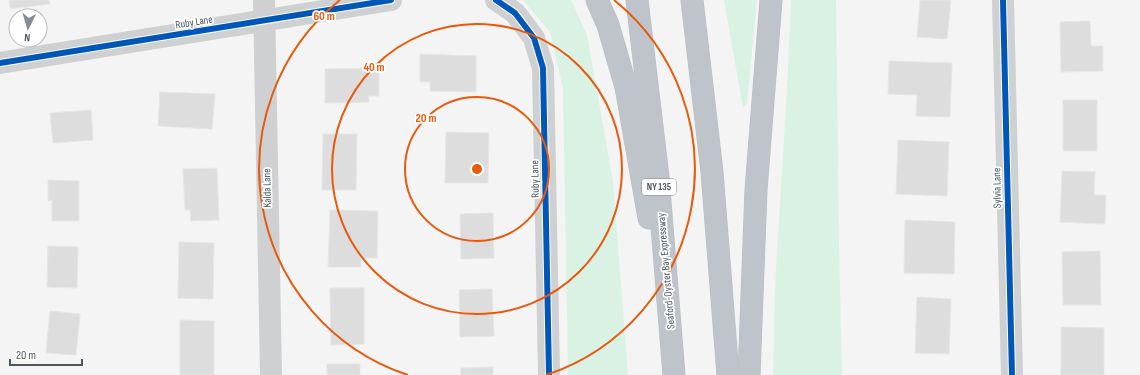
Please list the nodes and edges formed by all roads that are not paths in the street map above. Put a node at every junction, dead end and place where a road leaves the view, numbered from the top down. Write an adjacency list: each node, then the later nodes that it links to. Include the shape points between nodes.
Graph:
1 (391, 0): 8 (street, Ruby Lane)
2 (496, 0): 12 (street, Ruby Lane, via 515,13 534,38 543,68)
3 (597, 0): 10 (highway, via 608,25 626,87)
4 (637, 0): 10 (highway, Seaford-Oyster Bay Expressway / NY 135, via 658,177)
5 (692, 0): 14 (highway, via 712,172)
6 (771, 0): 15 (highway, via 756,190)
7 (1003, 0): 16 (street, Sylvia Lane)
8 (264, 10): 9 (street, Ruby Lane); 11 (street, Kalda Lane)
9 (0, 63)
10 (672, 352): 13 (highway, Seaford-Oyster Bay Expressway / NY 135)
11 (271, 375)
12 (548, 375)
13 (674, 375)
14 (728, 375)
15 (749, 375)
16 (1012, 375)

